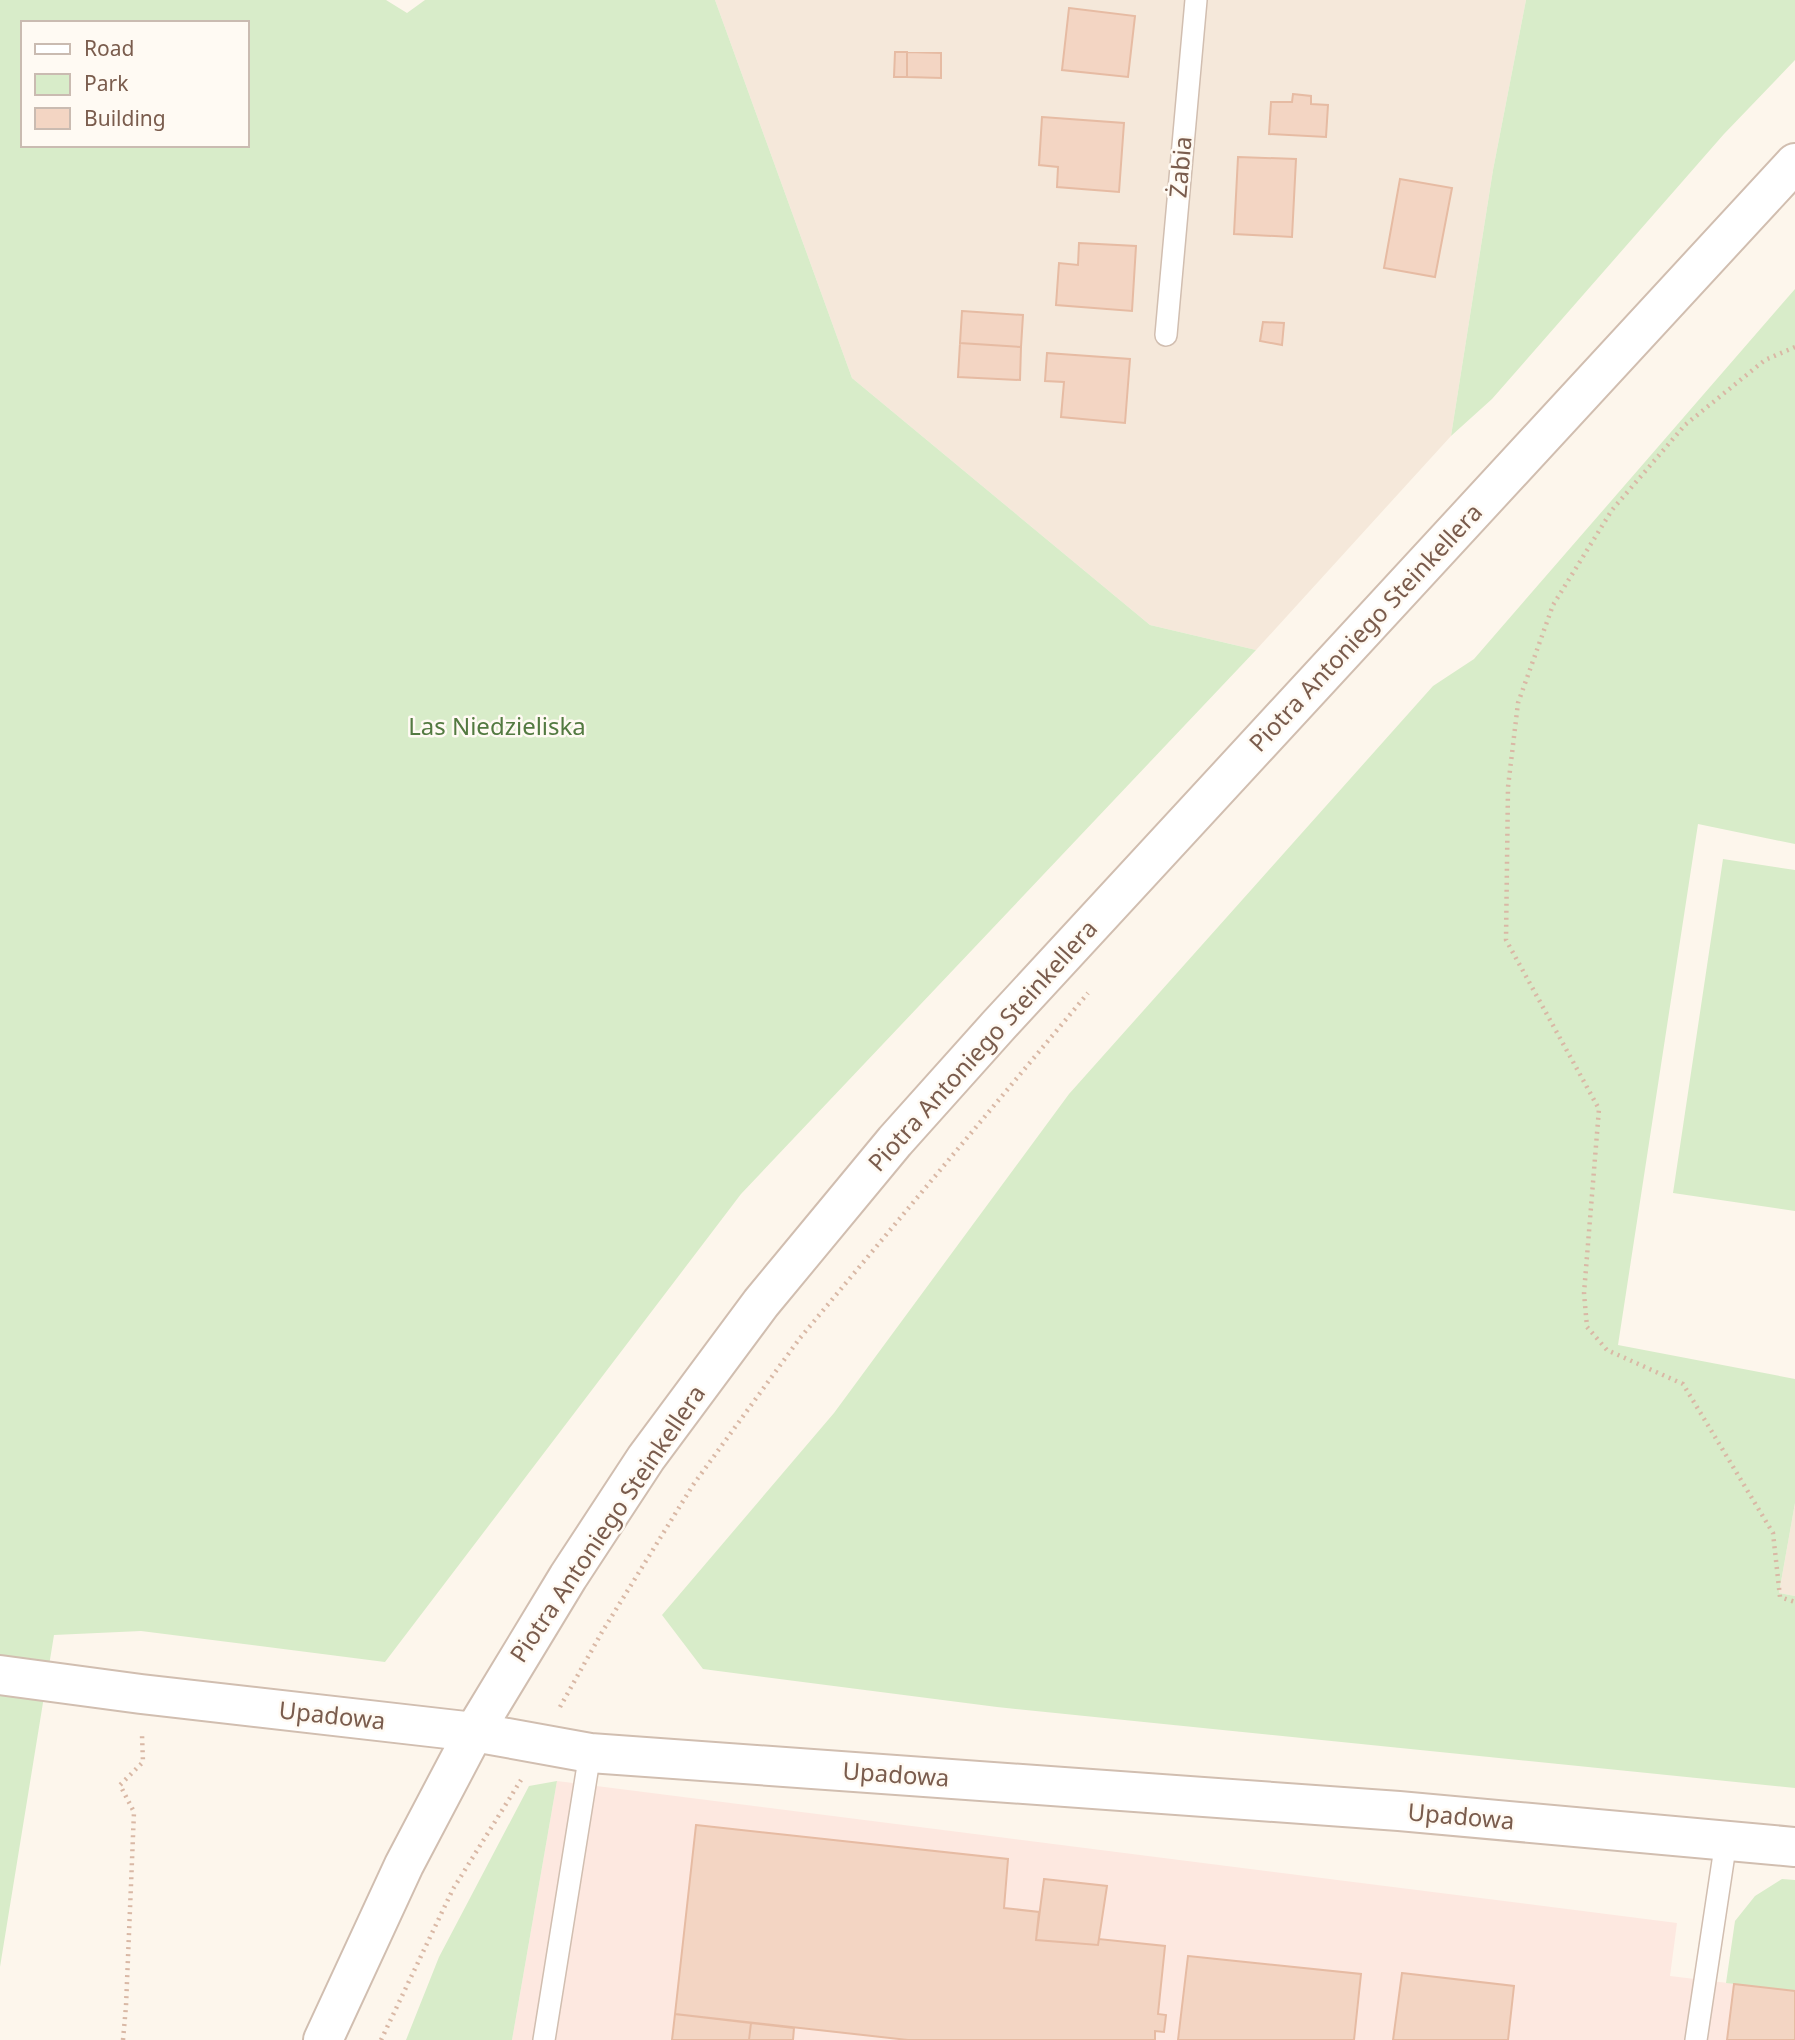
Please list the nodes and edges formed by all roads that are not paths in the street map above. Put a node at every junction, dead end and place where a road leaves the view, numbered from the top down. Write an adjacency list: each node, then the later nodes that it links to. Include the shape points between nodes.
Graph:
1 (1196, 0): 3 (lane, Żabia)
2 (1795, 163): 5 (street, Piotra Antoniego Steinkellera, via 998,1026 877,1163 761,1303 646,1458)
3 (1166, 335)
4 (0, 1675): 5 (street, Upadowa)
5 (474, 1732): 6 (street, Upadowa); 9 (street, Piotra Antoniego Steinkellera, via 404,1865)
6 (590, 1753): 7 (street, Upadowa, via 1399,1811); 10 (lane)
7 (1726, 1840): 8 (street, Upadowa); 11 (lane)
8 (1795, 1847)
9 (323, 2040)
10 (544, 2040)
11 (1696, 2040)

